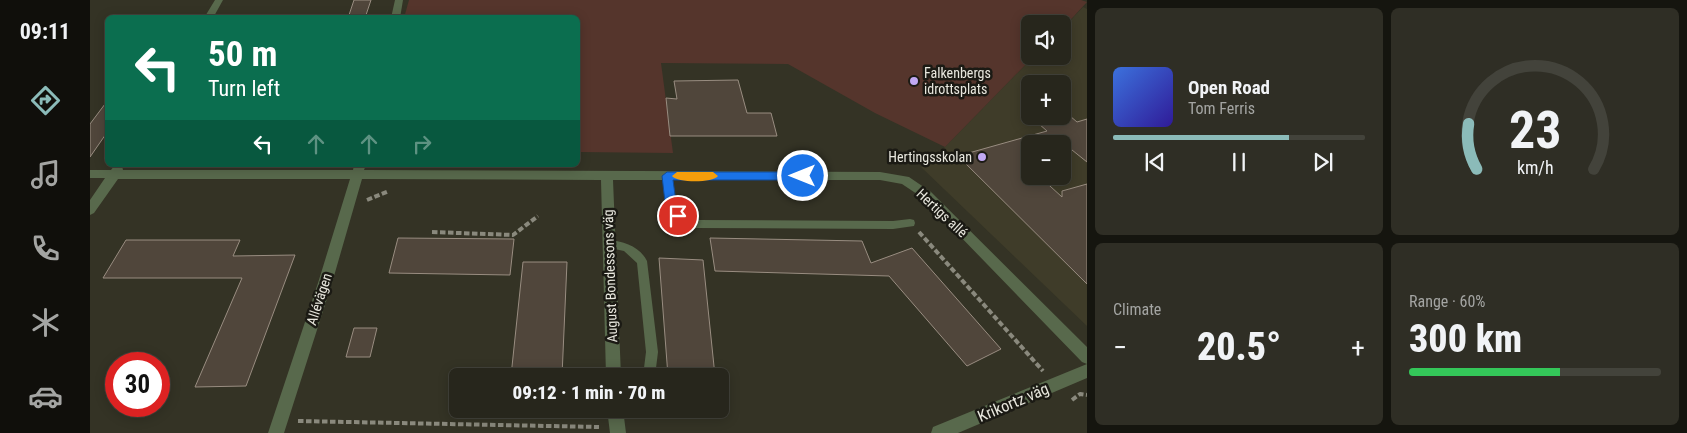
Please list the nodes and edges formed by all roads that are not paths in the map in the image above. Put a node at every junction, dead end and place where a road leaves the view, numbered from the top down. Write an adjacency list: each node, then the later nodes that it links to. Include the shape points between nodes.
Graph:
1 (219, 0): 3 (street)
2 (399, 0): 4 (street)
3 (210, 15)
4 (396, 15)
5 (118, 169): 6 (street, Hertigs allé); 7 (street, Hertigs allé); 10 (street)
6 (359, 170): 8 (street, Hertigs allé); 18 (street, Allévägen)
7 (90, 174)
8 (607, 175): 9 (street, Hertigs allé); 12 (street, August Bondessons väg)
9 (667, 176): 11 (lane, via 671,202 678,216 694,224); 13 (street, Hertigs allé, via 880,176 905,180 927,195)
10 (90, 210)
11 (910, 223)
12 (609, 244): 14 (street, August Bondessons väg); 15 (lane, via 626,248 642,261 652,352)
13 (1087, 357)
14 (613, 368)
15 (650, 368)
16 (1087, 371): 20 (street, Krikortz väg)
17 (616, 418): 19 (street)
18 (276, 433)
19 (618, 433)
20 (939, 433)

